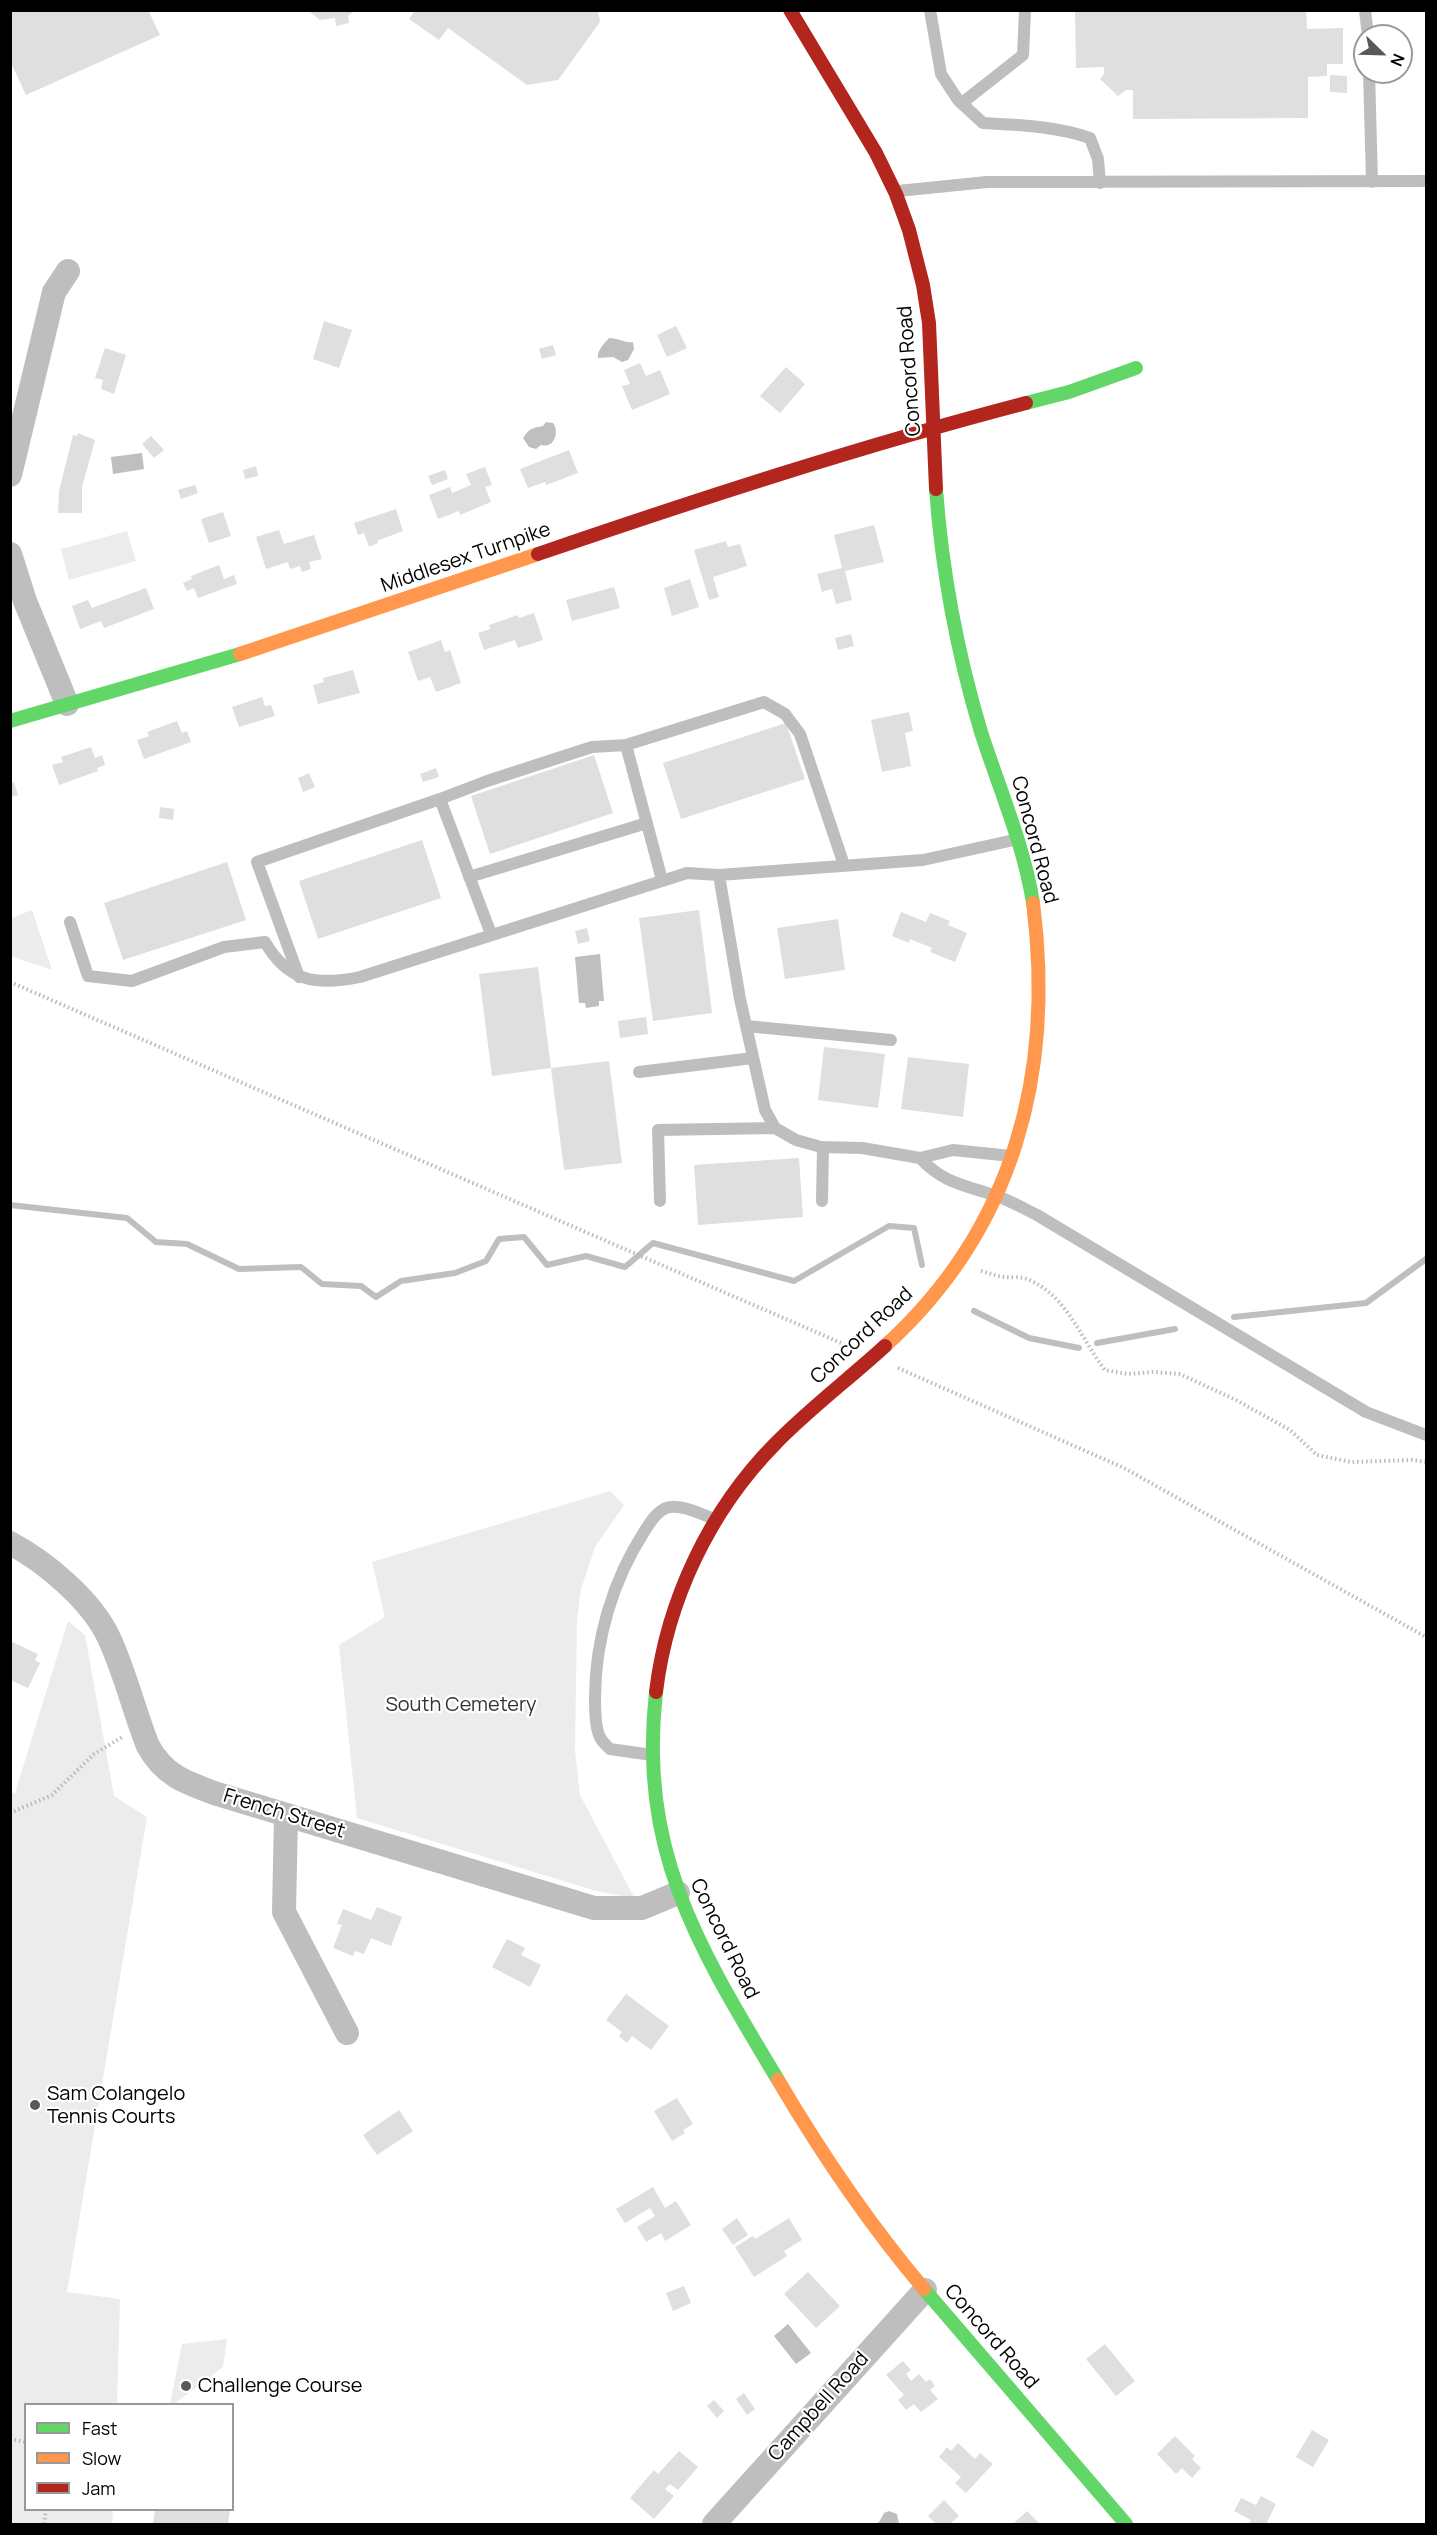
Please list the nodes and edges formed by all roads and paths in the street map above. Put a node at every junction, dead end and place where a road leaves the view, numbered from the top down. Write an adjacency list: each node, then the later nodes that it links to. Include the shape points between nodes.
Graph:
1 (790, 10): 9 (main road, Concord Road, via 880,160)
2 (930, 10): 5 (lane, via 941,74)
3 (1025, 10): 5 (lane, via 1023,56)
4 (1369, 84): 7 (lane)
5 (962, 103): 8 (lane, via 983,123 1038,126 1090,138 1098,159)
6 (1426, 181): 7 (lane)
7 (1372, 182): 8 (lane)
8 (1100, 183): 9 (lane, via 987,183)
9 (894, 191): 12 (main road, Concord Road, via 925,299 930,330)
10 (68, 271): 13 (street, via 54,292)
11 (1136, 368): 12 (main road, Middlesex Turnpike, via 1069,392)
12 (933, 426): 15 (main road, Middlesex Turnpike, via 704,497 267,646); 20 (main road, Concord Road, via 939,534 957,644)
13 (10, 475)
14 (10, 554): 15 (street)
15 (67, 704): 16 (main road, Middlesex Turnpike)
16 (10, 721)
17 (626, 745): 18 (lane, via 592,747); 19 (lane); 21 (lane, via 764,702 785,714 800,734)
18 (440, 799): 23 (lane); 27 (lane, via 257,862)
19 (646, 823): 23 (lane); 24 (lane)
20 (1016, 840): 21 (lane, via 923,860); 35 (main road, Concord Road, via 1032,896 1039,959 1040,1032 1031,1097)
21 (844, 865): 22 (lane)
22 (719, 875): 24 (lane, via 687,873); 29 (lane)
23 (469, 877): 26 (lane)
24 (662, 880): 26 (lane)
25 (70, 922): 27 (lane, via 88,976 132,981 224,947 265,942 283,968)
26 (491, 934): 27 (lane, via 360,977 334,982)
27 (300, 977)
28 (10, 982): 41 (path)
29 (746, 1026): 30 (lane); 31 (lane)
30 (891, 1040)
31 (753, 1058): 32 (lane); 33 (lane, via 765,1110)
32 (639, 1072)
33 (775, 1128): 34 (lane, via 796,1140); 38 (lane, via 658,1130)
34 (823, 1147): 36 (lane, via 862,1148); 39 (lane)
35 (1012, 1156): 36 (lane, via 953,1150); 37 (main road, Concord Road)
36 (920, 1158): 37 (lane, via 932,1172 953,1183)
37 (996, 1195): 40 (main road, Concord Road); 42 (lane, via 1037,1215 1366,1412)
38 (660, 1201)
39 (822, 1201)
40 (963, 1256): 41 (main road, Concord Road, via 918,1314); 43 (path, via 981,1271 1025,1278 1043,1287 1074,1318 1105,1370 1180,1374 1290,1430 1317,1455 1351,1461)
41 (872, 1357): 44 (main road, Concord Road, via 771,1446); 46 (path, via 1124,1468)
42 (1426, 1435)
43 (1426, 1462)
44 (715, 1519): 48 (main road, Concord Road, via 686,1578 664,1646 652,1719); 48 (lane, via 676,1507 668,1507 652,1519 624,1569 606,1621 596,1679 598,1734 610,1749)
45 (10, 1543): 47 (street, French Street, via 52,1571 98,1620 109,1637)
46 (1426, 1637)
47 (140, 1726): 49 (path, via 94,1754 52,1795); 50 (street, French Street, via 157,1763 170,1774 214,1793)
48 (652, 1755): 51 (main road, Concord Road, via 659,1825)
49 (10, 1813)
50 (286, 1815): 51 (street, French Street, via 594,1908 642,1908); 52 (street, via 284,1912)
51 (678, 1893): 53 (main road, Concord Road, via 720,1980 799,2116 869,2221)
52 (347, 2033)
53 (925, 2290): 54 (street, Campbell Road); 55 (main road, Concord Road)
54 (714, 2524)
55 (1126, 2524)

